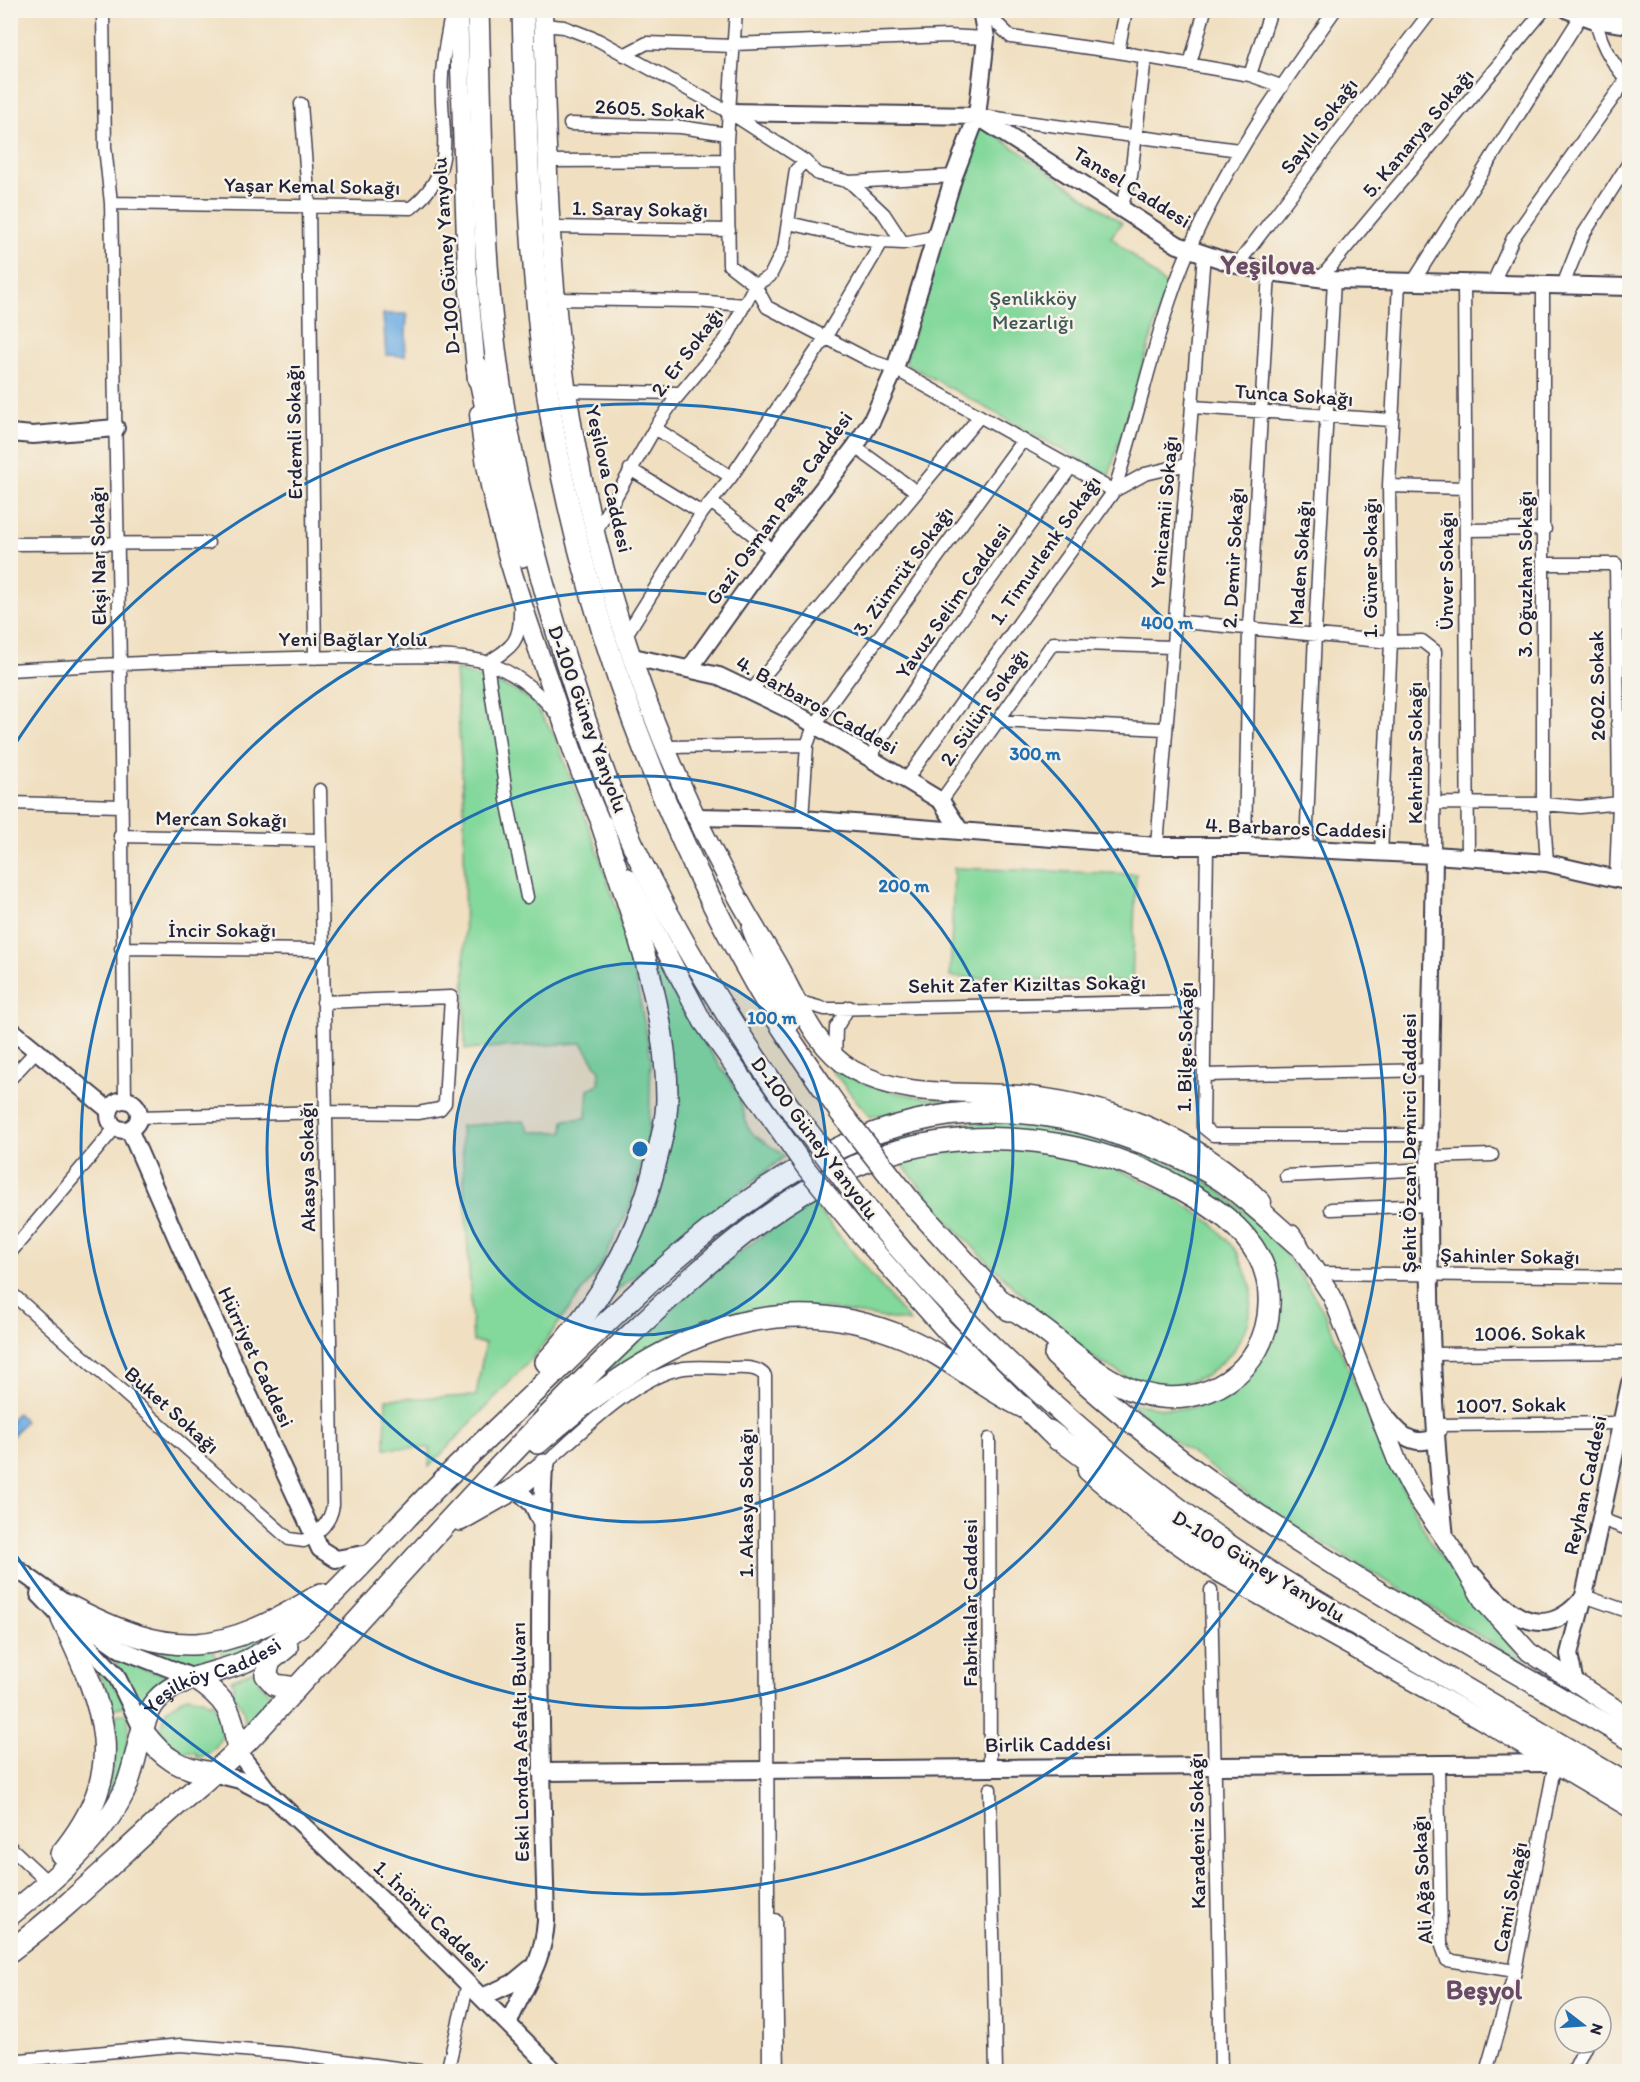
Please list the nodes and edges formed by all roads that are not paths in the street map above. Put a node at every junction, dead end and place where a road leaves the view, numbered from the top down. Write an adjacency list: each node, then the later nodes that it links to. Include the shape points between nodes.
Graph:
1 (104, 10): 39 (street, Ekşi Nar Sokağı, via 105,147)
2 (452, 10): 40 (street, Yaşar Kemal Sokağı, via 442,76 446,142 439,176 428,194 411,208)
3 (458, 10): 62 (main road, D-100 Güney Yanyolu, via 467,268)
4 (478, 10): 96 (highway, via 485,229 500,383 530,536)
5 (523, 10): 153 (highway, via 529,190 542,351 557,448 580,548 631,710 684,845 755,982)
6 (736, 10): 18 (street)
7 (982, 10): 17 (street); 19 (street, via 1011,37)
8 (1126, 10): 19 (street)
9 (1205, 10): 22 (street)
10 (1271, 10): 23 (street)
11 (1335, 10): 25 (street, 1. Timurlenk Sokağı)
12 (1432, 10): 49 (street, Sayılı Sokağı)
13 (1544, 10): 51 (street, 5. Kanarya Sokağı)
14 (1585, 14): 16 (street); 24 (street); 52 (street, 1. Güner Sokağı)
15 (543, 18): 20 (street, via 581,32); 34 (main road, Yeşilova Caddesi)
16 (1629, 24)
17 (986, 38): 18 (street, via 947,36); 28 (street)
18 (734, 45): 20 (street, via 647,43); 27 (street)
19 (1118, 52): 21 (street)
20 (624, 55): 27 (street)
21 (1145, 57): 22 (street); 31 (street)
22 (1190, 64): 23 (street)
23 (1250, 75): 25 (street)
24 (1628, 82): 54 (street, via 1513,238)
25 (1281, 86): 32 (street, 1. Timurlenk Sokağı)
26 (301, 104): 40 (street, Erdemli Sokağı)
27 (729, 112): 28 (street); 30 (street); 35 (street)
28 (977, 116): 31 (street); 37 (street, Gazi Osman Paşa Caddesi); 41 (street, Tansel Caddesi)
29 (570, 124): 30 (street, 2605. Sokak, via 681,127)
30 (727, 134): 33 (street)
31 (1136, 137): 32 (street); 41 (street, via 1131,176)
32 (1239, 150): 48 (street, 1. Timurlenk Sokağı)
33 (728, 160): 34 (street); 44 (street)
34 (548, 161): 43 (main road, Yeşilova Caddesi)
35 (805, 161): 38 (street, via 818,174); 42 (street, 2. Er Sokağı, via 796,170)
36 (1629, 161): 57 (street, via 1583,235)
37 (954, 176): 38 (street); 45 (street, Gazi Osman Paşa Caddesi)
38 (850, 182): 47 (street, via 884,214)
39 (111, 203): 40 (street, Yaşar Kemal Sokağı); 71 (street, Ekşi Nar Sokağı)
40 (309, 205): 104 (street, Erdemli Sokağı)
41 (1121, 208): 48 (street, Tansel Caddesi, via 1178,245)
42 (789, 223): 46 (street); 55 (street, 2. Er Sokağı, via 784,248 770,276)
43 (551, 227): 44 (street, 1. Saray Sokağı); 59 (main road, Yeşilova Caddesi)
44 (729, 230): 55 (street, via 729,265)
45 (934, 237): 47 (street); 63 (street, Gazi Osman Paşa Caddesi)
46 (882, 242): 47 (street); 61 (street)
47 (903, 243)
48 (1197, 251): 49 (street, Tansel Caddesi); 66 (street, Yenicamii Sokağı); 82 (street, 1. Timurlenk Sokağı, via 1154,348)
49 (1237, 265): 50 (street, Tansel Caddesi)
50 (1269, 272): 51 (street, Tansel Caddesi); 67 (street, 2. Demir Sokağı)
51 (1327, 280): 52 (street, Tansel Caddesi); 69 (street, Maden Sokağı)
52 (1406, 282): 53 (street, Tansel Caddesi); 70 (street, 1. Güner Sokağı)
53 (1464, 283): 54 (street, Tansel Caddesi); 81 (street, Ünver Sokağı)
54 (1493, 283): 56 (street, Tansel Caddesi)
55 (755, 285): 60 (street, 2. Er Sokağı); 61 (street, via 767,307)
56 (1543, 285): 57 (street, Tansel Caddesi); 86 (street, 3. Oğuzhan Sokağı)
57 (1563, 285): 58 (street, Tansel Caddesi)
58 (1629, 287)
59 (556, 299): 60 (street); 64 (main road, Yeşilova Caddesi)
60 (744, 305): 65 (street, 2. Er Sokağı, via 726,339)
61 (825, 338): 63 (street); 79 (street)
62 (477, 366): 94 (main road, D-100 Güney Yanyolu, via 485,470); 96 (highway, via 509,516 525,568)
63 (895, 369): 68 (street); 75 (street, Gazi Osman Paşa Caddesi)
64 (567, 391): 65 (street); 88 (main road, Yeşilova Caddesi)
65 (680, 393): 72 (street, 2. Er Sokağı)
66 (1193, 407): 67 (street, Tunca Sokağı); 76 (street, Yenicamii Sokağı)
67 (1260, 412): 69 (street, Tunca Sokağı); 97 (street, 2. Demir Sokağı)
68 (980, 416): 74 (street); 83 (street)
69 (1329, 417): 70 (street, Tunca Sokağı); 98 (street, Maden Sokağı)
70 (1391, 420): 80 (street, 1. Güner Sokağı)
71 (116, 428): 73 (street, via 33,435); 89 (street, Ekşi Nar Sokağı)
72 (655, 428): 78 (street, 2. Er Sokağı); 79 (street)
73 (10, 433)
74 (1023, 440): 77 (street); 114 (street, 3. Zümrüt Sokağı)
75 (855, 447): 83 (street); 92 (street, Gazi Osman Paşa Caddesi)
76 (1188, 464): 82 (street, via 1145,474); 95 (street, Yenicamii Sokağı)
77 (1071, 467): 82 (street); 118 (street, Yavuz Selim Caddesi, via 947,640)
78 (630, 469): 85 (street); 88 (street, 2. Er Sokağı)
79 (731, 477): 84 (street)
80 (1389, 486): 81 (street); 100 (street, 1. Güner Sokağı)
81 (1465, 488): 87 (street, Ünver Sokağı)
82 (1114, 491): 119 (street, 1. Timurlenk Sokağı)
83 (917, 492): 110 (street)
84 (711, 502): 85 (street); 92 (street)
85 (702, 513): 99 (street)
86 (1545, 529): 87 (street); 93 (street, 3. Oğuzhan Sokağı)
87 (1466, 530): 125 (street, Ünver Sokağı)
88 (596, 531): 99 (main road, Yeşilova Caddesi)
89 (117, 543): 90 (street); 91 (street); 107 (street, Ekşi Nar Sokağı)
90 (208, 543)
91 (10, 544)
92 (774, 551): 108 (street, Gazi Osman Paşa Caddesi)
93 (1545, 564): 105 (street, 2602. Sokak, via 1616,564); 126 (street, 3. Oğuzhan Sokağı)
94 (518, 592): 106 (street, via 520,630 508,650); 112 (main road, D-100 Güney Yanyolu)
95 (1173, 621): 97 (street); 101 (street, Yenicamii Sokağı)
96 (554, 624): 203 (highway, bridge, via 600,760 643,866 723,1007 792,1111 914,1267 992,1348 1112,1456 1228,1544)
97 (1249, 629): 98 (street); 135 (street, 2. Demir Sokağı)
98 (1315, 633): 100 (street); 137 (street, Maden Sokağı)
99 (626, 635): 103 (main road, Yeşilova Caddesi)
100 (1390, 642): 124 (street, Kehribar Sokağı, via 1422,641 1435,651); 138 (street, 1. Güner Sokağı)
101 (1171, 647): 111 (street, 2. Sülün Sokağı, via 1053,643); 115 (street, Yenicamii Sokağı)
102 (1629, 655): 105 (street)
103 (633, 657): 108 (street, 4. Barbaros Caddesi); 117 (main road, Yeşilova Caddesi)
104 (315, 658): 106 (street, Yeni Bağlar Yolu, via 421,657); 107 (street, Yeni Bağlar Yolu)
105 (1616, 659): 113 (street, 2602. Sokak)
106 (487, 663): 112 (street, Yeni Bağlar Yolu, via 534,690); 143 (street, via 507,800)
107 (120, 664): 109 (street, Yeni Bağlar Yolu); 127 (street, Ekşi Nar Sokağı)
108 (690, 668): 110 (street, 4. Barbaros Caddesi)
109 (10, 670)
110 (752, 690): 114 (street, 4. Barbaros Caddesi)
111 (998, 721): 115 (street); 121 (street, 2. Sülün Sokağı)
112 (563, 723): 130 (main road, D-100 Güney Yanyolu)
113 (1623, 724): 122 (street, 2602. Sokak)
114 (814, 726): 116 (street, 3. Zümrüt Sokağı); 118 (street, 4. Barbaros Caddesi)
115 (1164, 729): 134 (street, Yenicamii Sokağı)
116 (807, 745): 117 (street); 129 (street, 3. Zümrüt Sokağı)
117 (667, 747): 128 (main road, Yeşilova Caddesi)
118 (869, 758): 119 (street, 4. Barbaros Caddesi)
119 (906, 780): 121 (street, 4. Barbaros Caddesi)
120 (320, 790): 133 (street, Akasya Sokağı)
121 (941, 801): 131 (street, 4. Barbaros Caddesi)
122 (1624, 802): 126 (street, via 1580,807); 142 (street, 2602. Sokak)
123 (10, 803): 127 (street)
124 (1434, 804): 125 (street); 139 (street, Kehribar Sokağı)
125 (1468, 804): 126 (street); 140 (street, Ünver Sokağı)
126 (1543, 804): 141 (street, 3. Oğuzhan Sokağı)
127 (120, 806): 132 (street, Ekşi Nar Sokağı)
128 (695, 817): 129 (street, 4. Barbaros Caddesi); 144 (main road, Yeşilova Caddesi)
129 (802, 819): 131 (street, 4. Barbaros Caddesi)
130 (602, 825): 179 (main road, D-100 Güney Yanyolu, bridge, via 703,1022 806,1168 945,1330); 185 (highway, via 635,925 659,1025 667,1099 660,1144 638,1222 600,1296)
131 (958, 829): 134 (street, 4. Barbaros Caddesi)
132 (120, 836): 133 (street, Mercan Sokağı); 145 (street, Ekşi Nar Sokağı)
133 (321, 840): 146 (street, Akasya Sokağı)
134 (1157, 846): 136 (street, 4. Barbaros Caddesi)
135 (1245, 846): 136 (street, 4. Barbaros Caddesi); 137 (street, 4. Barbaros Caddesi)
136 (1207, 847): 148 (street, 1. Bilge Sokağı)
137 (1306, 848): 138 (street, 4. Barbaros Caddesi)
138 (1381, 854): 139 (street, 4. Barbaros Caddesi)
139 (1434, 855): 140 (street, 4. Barbaros Caddesi); 155 (street, Şehit Özcan Demirci Caddesi)
140 (1468, 859): 141 (street, 4. Barbaros Caddesi)
141 (1547, 864): 142 (street, 4. Barbaros Caddesi)
142 (1623, 880)
143 (527, 897)
144 (753, 929): 147 (main road, Yeşilova Caddesi); 153 (highway)
145 (121, 948): 146 (street, İncir Sokağı); 158 (street, Ekşi Nar Sokağı)
146 (322, 950): 149 (street, Akasya Sokağı)
147 (793, 993): 150 (street, Sehit Zafer Kiziltas Sokağı, via 800,1002 811,1006); 154 (main road, Yeşilova Caddesi, via 814,1032)
148 (1205, 1001): 150 (street, Sehit Zafer Kiziltas Sokağı); 156 (street, 1. Bilge Sokağı)
149 (323, 1002): 160 (street, Akasya Sokağı); 160 (street, via 451,996 446,1103 418,1113)
150 (849, 1007): 154 (street, via 836,1028)
151 (10, 1029): 152 (street)
152 (36, 1051): 157 (street); 159 (street)
153 (801, 1056): 174 (highway, bridge, via 910,1202)
154 (835, 1058): 168 (main road, via 874,1080 907,1089 1062,1100 1173,1136 1244,1184 1285,1225)
155 (1431, 1070): 156 (street); 162 (street, Şehit Özcan Demirci Caddesi)
156 (1205, 1075): 162 (street, 1. Bilge Sokağı, via 1203,1126 1213,1135)
157 (10, 1079)
158 (124, 1101): 159 (street, via 115,1103); 161 (street, via 136,1108)
159 (110, 1111): 161 (street, via 110,1120)
160 (326, 1112): 161 (street); 192 (street, Akasya Sokağı, via 333,1505 324,1528)
161 (128, 1125): 169 (street); 192 (street, Hürriyet Caddesi)
162 (1430, 1135): 164 (street, Şehit Özcan Demirci Caddesi)
163 (1492, 1155): 164 (street)
164 (1430, 1163): 165 (street); 166 (street, Şehit Özcan Demirci Caddesi)
165 (1286, 1176)
166 (1430, 1205): 167 (street); 171 (street, Şehit Özcan Demirci Caddesi)
167 (1331, 1209)
168 (1297, 1244): 170 (main road); 185 (highway, via 1218,1178 1166,1150 1107,1130 1057,1118 1006,1112 911,1121 863,1136 830,1152 731,1212 620,1307)
169 (10, 1253)
170 (1318, 1273): 171 (street, Şahinler Sokağı); 178 (main road, via 1332,1296)
171 (1432, 1274): 172 (street, Şahinler Sokağı); 176 (street, Şehit Özcan Demirci Caddesi)
172 (1629, 1277)
173 (10, 1292): 192 (street, Buket Sokağı, via 289,1539 304,1541)
174 (999, 1300): 187 (highway, via 1110,1380 1139,1393 1187,1398 1217,1389 1242,1370 1262,1340 1269,1298 1266,1271 1258,1254 1231,1220 1173,1184 1133,1166 1059,1144 1010,1139 957,1141 905,1149 810,1190 722,1253 583,1379); 211 (highway, via 1078,1377 1194,1472 1393,1602)
175 (1629, 1352): 176 (street, 1006. Sokak)
176 (1432, 1354): 180 (street, Şehit Özcan Demirci Caddesi)
177 (1629, 1383): 182 (street, Reyhan Caddesi)
178 (1374, 1400): 180 (street, via 1396,1431 1405,1437 1427,1441 1434,1438); 193 (main road, via 1398,1463)
179 (1023, 1407): 181 (main road, D-100 Güney Yanyolu); 187 (highway, via 946,1358 903,1337 833,1319 763,1319 704,1333 653,1356 611,1383)
180 (1437, 1428): 182 (street, 1007. Sokak); 193 (street, Şehit Özcan Demirci Caddesi)
181 (1049, 1431): 203 (highway, via 1149,1508 1261,1584 1340,1627); 213 (main road, D-100 Güney Yanyolu, via 1066,1452 1130,1509 1194,1556)
182 (1623, 1435): 188 (street, Reyhan Caddesi)
183 (989, 1439): 216 (street, Fabrikalar Caddesi)
184 (544, 1465): 186 (highway); 189 (street, Eski Londra Asfaltı Bulvarı); 217 (street, 1. Akasya Sokağı, via 608,1408 667,1373 684,1368 749,1368 765,1376)
185 (458, 1466): 194 (highway, Yeşilköy Caddesi)
186 (516, 1488): 189 (street, via 533,1505); 191 (highway)
187 (477, 1492): 191 (highway, Yeşilköy Caddesi)
188 (1601, 1519): 190 (street); 199 (street, Reyhan Caddesi)
189 (540, 1520): 218 (street, Eski Londra Asfaltı Bulvarı)
190 (1629, 1530)
191 (439, 1532): 206 (highway, Yeşilköy Caddesi)
192 (313, 1536): 194 (street, Hürriyet Caddesi, via 325,1554 336,1560)
193 (1444, 1537): 195 (main road)
194 (375, 1552): 197 (highway, Yeşilköy Caddesi)
195 (1459, 1559): 199 (street, via 1506,1607 1533,1621 1568,1616); 205 (main road, via 1504,1627 1529,1652)
196 (10, 1564): 200 (street)
197 (349, 1577): 200 (highway, via 266,1626 230,1639 197,1644 140,1637); 202 (highway, Yeşilköy Caddesi)
198 (1211, 1590): 214 (street, Karadeniz Sokağı)
199 (1584, 1596): 201 (street); 205 (street, Reyhan Caddesi, via 1569,1654)
200 (65, 1612): 204 (street, via 120,1649); 210 (street, via 116,1675); 225 (highway, via 102,1715 105,1755 86,1817)
201 (1629, 1612)
202 (302, 1624): 204 (highway, Yeşilköy Caddesi, via 248,1660); 206 (highway, via 266,1669 275,1685)
203 (1422, 1663): 220 (highway)
204 (194, 1678): 210 (highway, Yeşilköy Caddesi, via 156,1701); 212 (highway, via 218,1694 228,1707)
205 (1575, 1684): 207 (main road)
206 (296, 1688): 212 (highway, Yeşilköy Caddesi)
207 (1608, 1705): 208 (street); 209 (main road)
208 (1629, 1708)
209 (1629, 1718)
210 (144, 1732): 219 (highway, via 166,1759); 227 (highway, Yeşilköy Caddesi, via 133,1772 111,1815 75,1856)
211 (1629, 1738)
212 (238, 1752): 219 (highway, Yeşilköy Caddesi); 222 (street)
213 (1555, 1763): 215 (street, Birlik Caddesi); 223 (main road, D-100 Güney Yanyolu); 230 (street, Cami Sokağı)
214 (1215, 1765): 215 (street, Birlik Caddesi); 216 (street, Birlik Caddesi); 242 (street, Karadeniz Sokağı)
215 (1438, 1765): 230 (street, Ali Ağa Sokağı, via 1441,1943 1447,1960)
216 (990, 1767): 217 (street, Birlik Caddesi)
217 (766, 1771): 218 (street, Birlik Caddesi); 226 (street, 1. Akasya Sokağı)
218 (542, 1772): 229 (street, Eski Londra Asfaltı Bulvarı, via 546,1922)
219 (212, 1773): 222 (street, via 240,1780); 228 (highway, Yeşilköy Caddesi)
220 (1629, 1786)
221 (990, 1789): 241 (street)
222 (272, 1796): 231 (street, 1. İnönü Caddesi)
223 (1629, 1808)
224 (10, 1847): 225 (street)
225 (41, 1876): 227 (highway)
226 (769, 1886): 239 (street, 1. Akasya Sokağı); 240 (street, 1. Akasya Sokağı, via 774,1897)
227 (12, 1914)
228 (10, 1951)
229 (539, 1962): 232 (street, via 513,1983); 233 (street, Eski Londra Asfaltı Bulvarı)
230 (1515, 1971): 243 (street, Cami Sokağı)
231 (468, 1983): 232 (street, 1. İnönü Caddesi); 237 (street)
232 (482, 1997): 233 (street, 1. İnönü Caddesi)
233 (508, 2024): 238 (street, 1. İnönü Caddesi)
234 (1582, 2055): 244 (street)
235 (10, 2061): 236 (street, via 181,2045 291,2054)
236 (427, 2072)
237 (447, 2072)
238 (556, 2072)
239 (769, 2072)
240 (778, 2072)
241 (996, 2072)
242 (1221, 2072)
243 (1486, 2072)
244 (1574, 2072)

